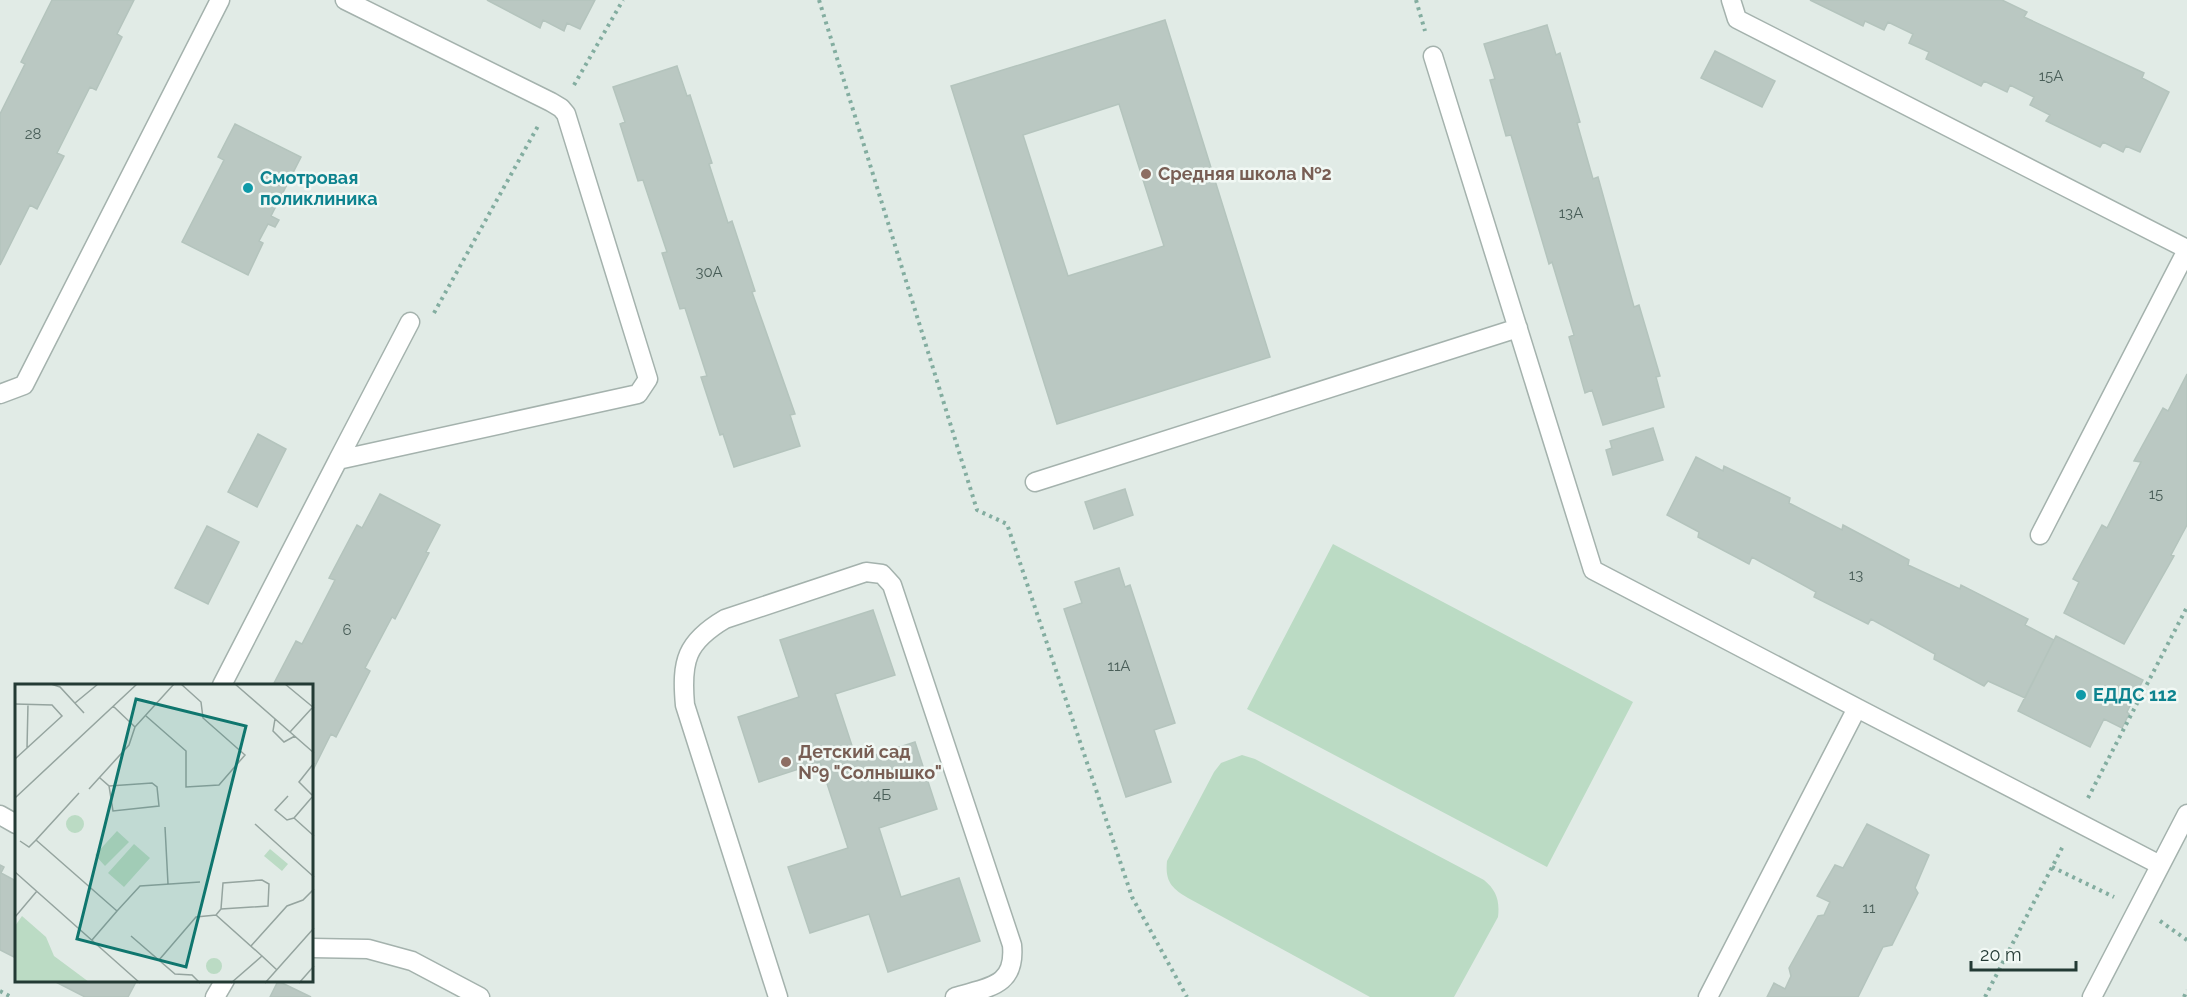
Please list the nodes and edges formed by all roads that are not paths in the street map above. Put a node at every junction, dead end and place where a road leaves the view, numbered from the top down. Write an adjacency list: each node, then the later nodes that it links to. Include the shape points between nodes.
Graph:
1 (220, 0): 8 (street, via 24,385)
2 (345, 0): 9 (street, via 556,105 566,114 648,379 638,394)
3 (1731, 0): 5 (street, via 1737,19)
4 (1433, 56): 7 (street)
5 (2187, 250): 11 (street)
6 (410, 322): 9 (street)
7 (1518, 328): 10 (street); 13 (street, via 1593,570)
8 (0, 394)
9 (338, 460): 12 (street)
10 (1035, 482)
11 (2040, 535)
12 (223, 684)
13 (1857, 708): 17 (street); 24 (street)
14 (2187, 814): 17 (street)
15 (0, 815): 16 (street)
16 (15, 823)
17 (2160, 865): 25 (street)
18 (314, 948): 21 (street, via 368,949 412,961)
19 (224, 982): 20 (street)
20 (215, 997)
21 (480, 997)
22 (778, 997): 23 (street, via 685,705 686,663 705,631 725,619 866,572 882,574 892,585 1011,945 1013,962 1008,974 995,985)
23 (955, 997)
24 (1708, 997)
25 (2092, 997)

